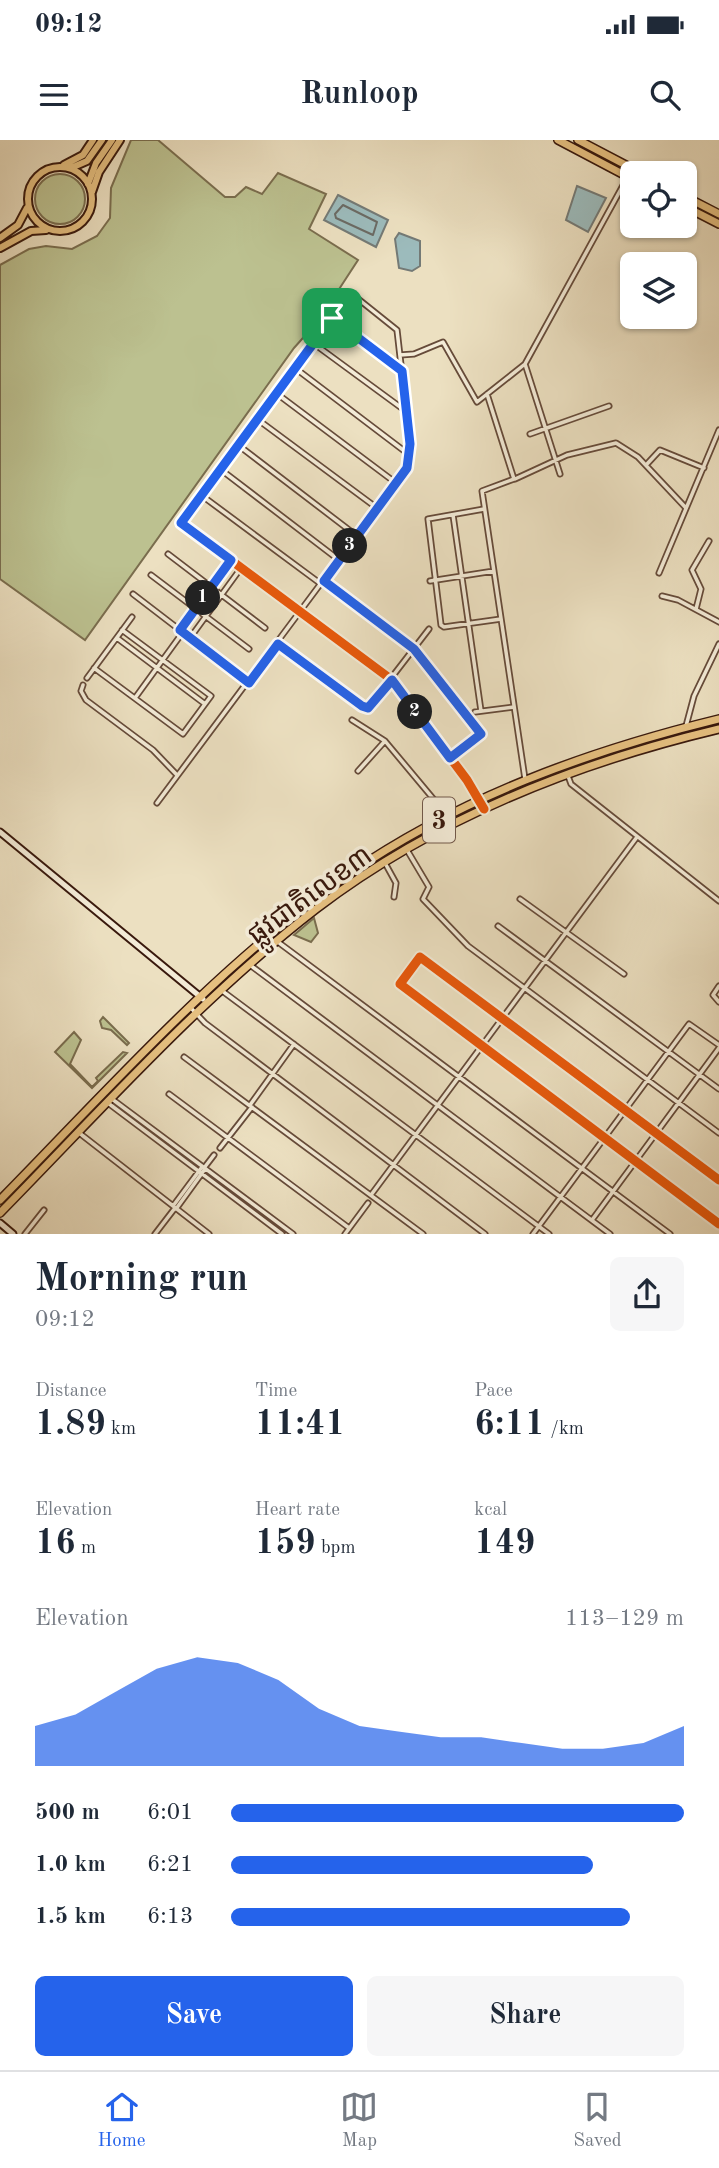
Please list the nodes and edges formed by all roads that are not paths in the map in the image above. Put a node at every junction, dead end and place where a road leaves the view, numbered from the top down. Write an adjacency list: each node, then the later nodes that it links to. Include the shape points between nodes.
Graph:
1 (93, 140): 8 (main road, via 77,160)
2 (102, 140): 9 (main road, via 87,161)
3 (111, 140): 11 (main road)
4 (120, 140): 12 (main road, via 99,172)
5 (558, 140): 10 (highway)
6 (578, 140): 7 (highway)
7 (620, 162)
8 (61, 166): 9 (main road); 15 (main road, via 37,175 28,189)
9 (70, 168): 11 (main road)
10 (620, 173)
11 (89, 184): 12 (main road)
12 (92, 194): 19 (main road, via 90,211 78,225)
13 (620, 196): 25 (street)
14 (697, 202): 17 (highway)
15 (28, 206): 19 (main road, via 36,221); 20 (main road, via 18,225)
16 (697, 213): 18 (highway)
17 (719, 214)
18 (719, 224)
19 (51, 230): 21 (main road, via 30,231)
20 (0, 238)
21 (0, 248)
22 (334, 320): 23 (street); 24 (street, via 352,294 396,328); 27 (street)
23 (313, 343): 26 (street); 31 (street)
24 (400, 355): 27 (street); 29 (street, via 443,342 477,402)
25 (525, 365): 29 (street); 33 (street)
26 (295, 368): 28 (street); 37 (street)
27 (402, 371): 31 (street)
28 (276, 394): 32 (street); 44 (street)
29 (487, 394): 43 (street)
30 (609, 406): 33 (street)
31 (407, 412): 37 (street)
32 (257, 419): 36 (street); 46 (street)
33 (545, 428): 35 (street); 38 (street)
34 (719, 430): 40 (street)
35 (530, 434)
36 (238, 445): 41 (street); 50 (street)
37 (408, 454): 44 (street, via 407,468)
38 (555, 459): 39 (street, via 616,443); 42 (street); 43 (street)
39 (646, 465): 40 (street, via 660,450); 47 (street)
40 (704, 468): 47 (street)
41 (220, 469): 45 (street); 54 (street)
42 (560, 474)
43 (514, 479): 48 (street, via 483,489)
44 (396, 483): 46 (street)
45 (201, 495): 53 (street, via 181,523); 62 (street)
46 (377, 508): 50 (street)
47 (686, 508): 57 (street)
48 (485, 509): 49 (street); 56 (street)
49 (453, 515): 59 (street); 60 (street, via 428,519)
50 (357, 536): 54 (street)
51 (709, 541): 68 (street, via 692,570 701,589)
52 (168, 554): 63 (street)
53 (231, 560): 55 (street); 63 (street)
54 (339, 560): 62 (street)
55 (241, 568): 65 (street); 69 (street)
56 (494, 571): 59 (street); 72 (street)
57 (659, 573)
58 (151, 575): 67 (street)
59 (460, 575): 60 (street); 74 (street)
60 (436, 579): 61 (street); 74 (street, via 442,627)
61 (430, 581)
62 (323, 583): 69 (street); 84 (street)
63 (211, 587): 65 (street); 67 (street)
64 (133, 594): 78 (street)
65 (221, 595): 70 (street); 75 (street)
66 (662, 596): 68 (street)
67 (196, 608): 70 (street); 78 (street)
68 (696, 609): 73 (street)
69 (300, 614): 81 (street); 89 (street)
70 (206, 616): 80 (street); 83 (street)
71 (132, 617): 77 (street)
72 (501, 619): 74 (street); 94 (street)
73 (719, 622)
74 (468, 624): 95 (street)
75 (265, 628)
76 (429, 629): 84 (street)
77 (122, 630): 79 (street); 85 (street)
78 (181, 631): 80 (street); 85 (street)
79 (117, 638): 86 (street); 87 (street)
80 (190, 638): 90 (street)
81 (278, 644): 89 (street, via 368,708); 90 (street)
82 (719, 644): 99 (street, via 694,696)
83 (249, 649)
84 (414, 649): 89 (street); 102 (street, via 481,734)
85 (162, 660): 87 (street); 93 (street, via 211,696)
86 (94, 668): 88 (street); 92 (street)
87 (157, 668): 92 (street); 93 (street)
88 (87, 678)
89 (392, 680): 102 (street)
90 (249, 683): 105 (street)
91 (83, 685): 105 (street, via 86,700 153,750)
92 (135, 698): 93 (street, via 183,734)
93 (205, 704)
94 (514, 707): 95 (street); 106 (street)
95 (481, 711): 96 (street)
96 (475, 712)
97 (719, 719): 99 (highway, ផ្លូវជាតិលេខ៣ / 3)
98 (352, 720): 101 (street)
99 (686, 727): 106 (highway, ផ្លូវជាតិលេខ៣ / 3)
100 (719, 729): 104 (highway, ផ្លូវជាតិលេខ៣ / 3)
101 (386, 741): 103 (street); 110 (street)
102 (450, 758): 107 (street)
103 (358, 771)
104 (567, 774): 109 (highway, ផ្លូវជាតិលេខ៣ / 3); 112 (street, via 571,784)
105 (177, 775): 108 (street)
106 (525, 779): 107 (highway, ផ្លូវជាតិលេខ៣ / 3)
107 (479, 800): 109 (street); 110 (highway, ផ្លូវជាតិលេខ៣ / 3)
108 (156, 803)
109 (484, 809): 113 (highway, ផ្លូវជាតិលេខ៣ / 3)
110 (448, 816): 127 (highway, ផ្លូវជាតិលេខ៣ / 3, via 380,854 319,896)
111 (0, 832): 127 (street)
112 (637, 837): 117 (street); 119 (street)
113 (407, 850): 114 (highway, ផ្លូវជាតិលេខ៣ / 3); 126 (street, via 429,887 423,899 468,946)
114 (385, 863): 115 (street, via 396,883); 120 (highway, ផ្លូវជាតិលេខ៣ / 3)
115 (394, 897)
116 (520, 899): 119 (street)
117 (719, 901)
118 (498, 926): 121 (street)
119 (568, 933): 121 (street); 123 (street)
120 (277, 941): 122 (highway, ផ្លូវជាតិលេខ៣ / 3); 140 (street)
121 (546, 961): 126 (street); 136 (street)
122 (249, 964): 125 (highway, ផ្លូវជាតិលេខ៣ / 3); 147 (street)
123 (624, 974)
124 (719, 986): 128 (street, via 713,995)
125 (221, 990): 129 (highway, ផ្លូវជាតិលេខ៣ / 3); 133 (street)
126 (525, 990): 132 (street); 141 (street)
127 (201, 997): 129 (street); 130 (highway, ផ្លូវជាតិលេខ៣ / 3)
128 (719, 1002)
129 (207, 1004): 131 (highway, ផ្លូវជាតិលេខ៣ / 3)
130 (191, 1008): 131 (street); 149 (highway, ផ្លូវជាតិលេខ៣ / 3)
131 (197, 1015): 138 (street); 144 (highway, ផ្លូវជាតិលេខ៣ / 3)
132 (503, 1019): 134 (street); 134 (street, via 420,957 400,984); 148 (street)
133 (294, 1044): 138 (street); 152 (street)
134 (483, 1046): 140 (street); 153 (street)
135 (719, 1047): 136 (street, via 689,1024); 139 (street)
136 (668, 1051): 139 (street); 141 (street)
137 (184, 1057): 146 (street)
138 (272, 1074): 146 (street); 158 (street)
139 (699, 1074): 142 (street); 145 (street)
140 (460, 1076): 147 (street); 160 (street)
141 (647, 1080): 145 (street); 148 (street)
142 (719, 1089)
143 (169, 1094): 154 (street)
144 (110, 1101): 149 (highway, ផ្លូវជាតិលេខ៣ / 3); 159 (street); 161 (street)
145 (679, 1103): 150 (street); 151 (street)
146 (251, 1106): 154 (street); 164 (street)
147 (438, 1106): 152 (street); 165 (street)
148 (625, 1109): 150 (street); 153 (street)
149 (75, 1130): 166 (highway, ផ្លូវជាតិលេខ៣ / 3); 168 (street); 170 (highway, ផ្លូវជាតិលេខ៣ / 3)
150 (656, 1133): 157 (street); 162 (street)
151 (719, 1133)
152 (416, 1135): 158 (street); 174 (street)
153 (604, 1138): 157 (street); 160 (street)
154 (228, 1139): 155 (street); 175 (street)
155 (220, 1148)
156 (214, 1155): 159 (street)
157 (635, 1161): 163 (street); 173 (street)
158 (394, 1165): 164 (street); 184 (street)
159 (204, 1168): 161 (street); 181 (street)
160 (582, 1168): 163 (street); 165 (street)
161 (200, 1173): 168 (street); 180 (street)
162 (719, 1180)
163 (613, 1192): 171 (street); 188 (street)
164 (371, 1195): 183 (street)
165 (561, 1197): 171 (street); 174 (street)
166 (0, 1200)
167 (368, 1203): 175 (street)
168 (174, 1207): 178 (street); 179 (street)
169 (44, 1210): 177 (street)
170 (0, 1213)
171 (592, 1220): 187 (street)
172 (0, 1223): 176 (street)
173 (719, 1224)
174 (539, 1226): 185 (street); 186 (street)
175 (349, 1228): 182 (street)
176 (13, 1234)
177 (25, 1234)
178 (155, 1234)
179 (209, 1234)
180 (282, 1234)
181 (293, 1234)
182 (345, 1234)
183 (423, 1234)
184 (485, 1234)
185 (533, 1234)
186 (550, 1234)
187 (610, 1234)
188 (670, 1234)

